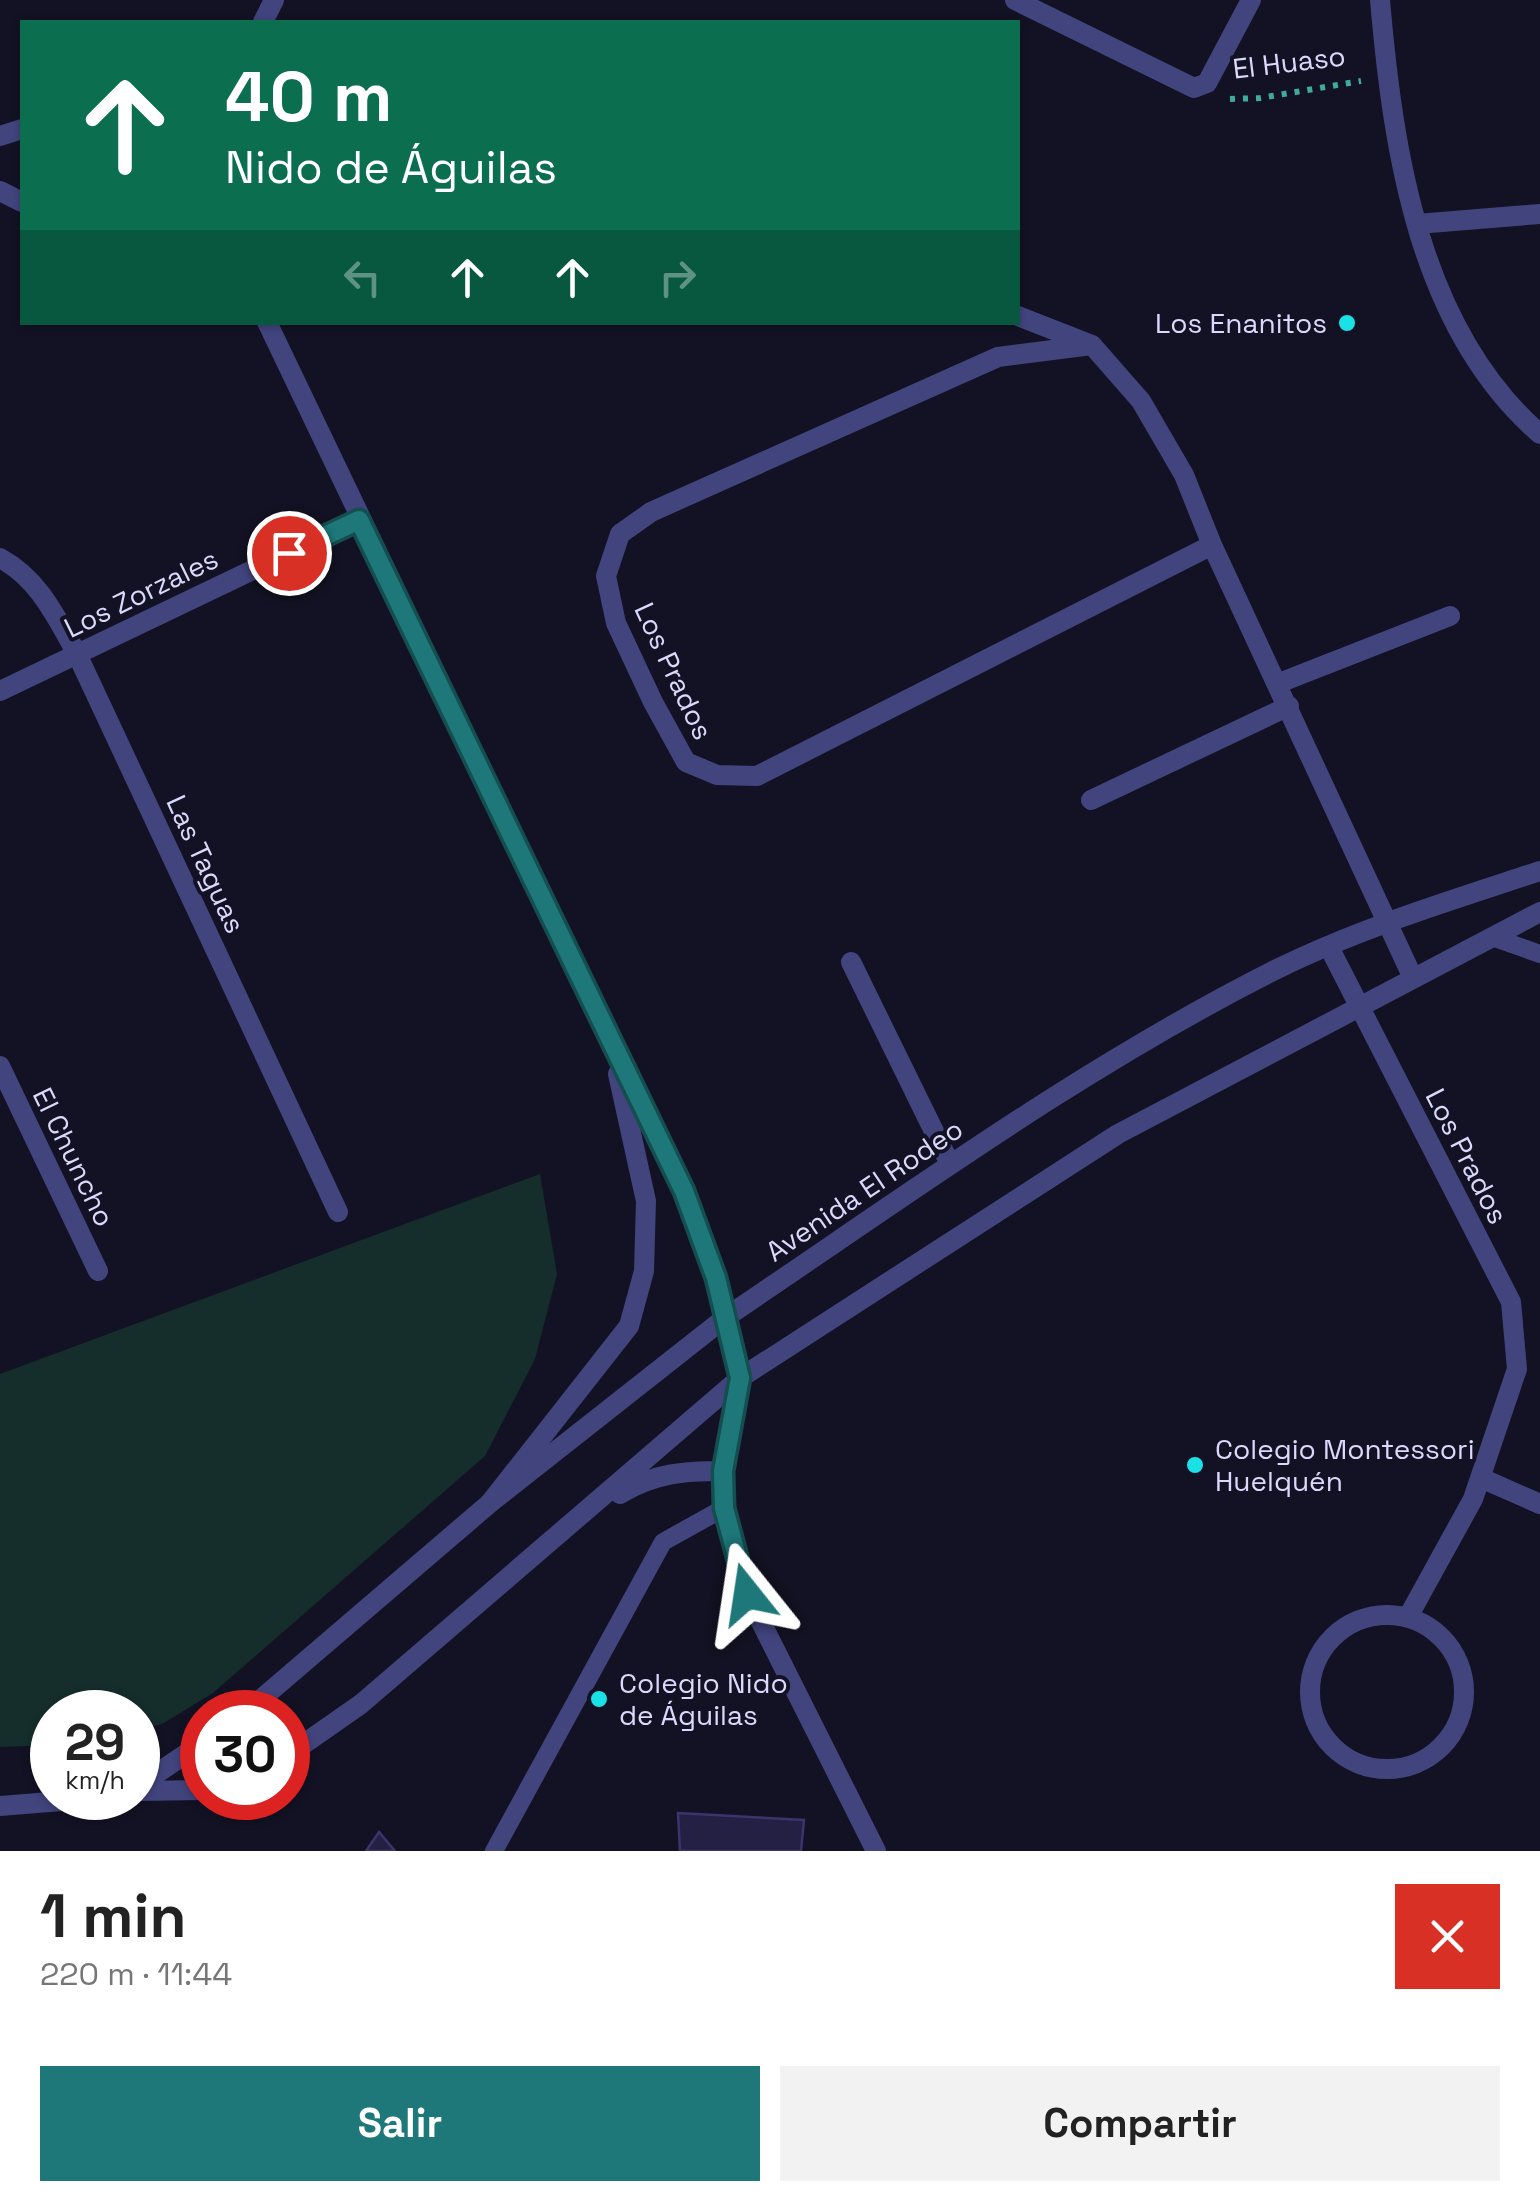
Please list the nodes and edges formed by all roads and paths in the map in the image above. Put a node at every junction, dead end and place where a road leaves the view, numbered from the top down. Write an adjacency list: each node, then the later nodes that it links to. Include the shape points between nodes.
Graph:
1 (1015, 0): 5 (street, El Huaso)
2 (1251, 0): 5 (street, El Huaso)
3 (1380, 0): 4 (street)
4 (1386, 78): 5 (path, El Huaso, via 1260,98 1220,98); 7 (street)
5 (1201, 88)
6 (1540, 214): 7 (street)
7 (1417, 224): 11 (street, via 1475,357 1494,388)
8 (1020, 317): 10 (street)
9 (264, 325): 12 (street)
10 (1092, 346): 13 (street, via 1141,401 1184,475); 13 (street, Los Prados, via 998,358 651,512 620,534 606,576 616,622 686,762 717,775 757,776)
11 (1540, 434)
12 (359, 520): 16 (street, Los Zorzales); 30 (street)
13 (1212, 545): 17 (street)
14 (0, 558): 16 (street, Las Taguas, via 40,589)
15 (1450, 616): 17 (street)
16 (77, 654): 18 (street, Los Zorzales); 33 (street, Las Taguas)
17 (1279, 683): 19 (street)
18 (0, 691)
19 (1289, 706): 20 (street); 23 (street)
20 (1091, 800)
21 (1540, 872): 23 (street, Avenida El Rodeo)
22 (1540, 912): 24 (street)
23 (1387, 924): 25 (street, Avenida El Rodeo); 28 (street)
24 (1492, 937): 26 (lane); 28 (street)
25 (1328, 947): 29 (street, Los Prados); 32 (street, Avenida El Rodeo, via 1094,1071)
26 (1540, 954)
27 (851, 962): 32 (street)
28 (1413, 978): 29 (street)
29 (1360, 1006): 36 (street, via 1118,1134); 38 (street, Los Prados, via 1511,1302 1517,1368)
30 (610, 1038): 35 (street, via 702,1234); 39 (street, via 646,1202 644,1271 629,1326)
31 (0, 1066): 34 (street, El Chuncho)
32 (950, 1164): 35 (street, Avenida El Rodeo)
33 (338, 1212)
34 (98, 1271)
35 (726, 1317): 36 (street); 39 (street, Avenida El Rodeo)
36 (740, 1378): 37 (street); 42 (street)
37 (723, 1471): 41 (street); 42 (street, via 676,1471 643,1480)
38 (1481, 1478): 40 (street); 43 (street, Los Prados)
39 (490, 1504): 44 (street, Avenida El Rodeo)
40 (1540, 1504)
41 (724, 1508): 48 (lane, via 663,1542); 49 (street, via 747,1594)
42 (567, 1526): 45 (street, via 362,1704)
43 (1408, 1616): 43 (street, via 1356,1620 1334,1635 1314,1668 1311,1708 1320,1732 1361,1765 1385,1770 1432,1755 1461,1715 1465,1691 1455,1655 1431,1627)
44 (274, 1690)
45 (310, 1741)
46 (30, 1804): 47 (street)
47 (0, 1806)
48 (494, 1851)
49 (876, 1851)

